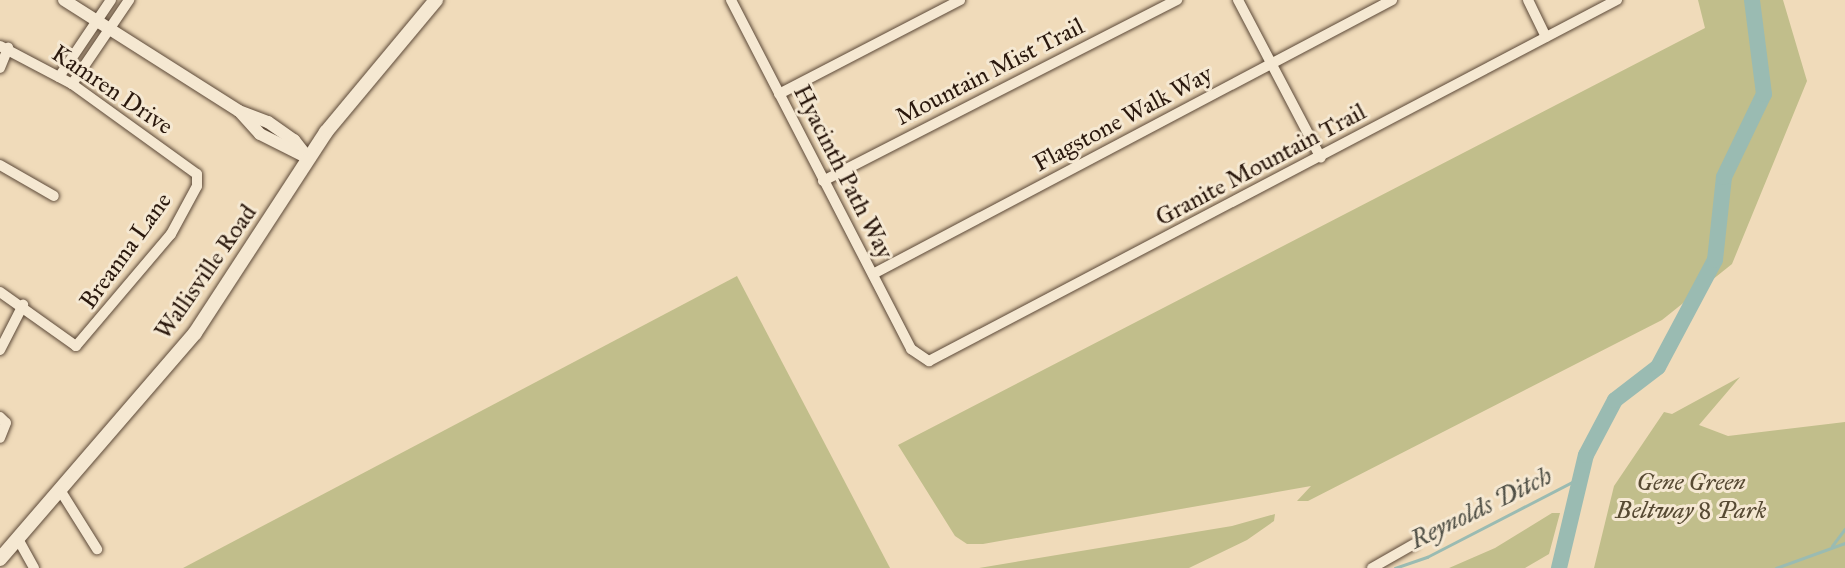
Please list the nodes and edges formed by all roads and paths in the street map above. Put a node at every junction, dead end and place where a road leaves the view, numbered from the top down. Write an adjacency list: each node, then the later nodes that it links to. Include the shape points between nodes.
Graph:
1 (64, 0): 12 (street)
2 (111, 0): 12 (street)
3 (129, 0): 13 (street)
4 (436, 0): 21 (main road, Wallisville Road, via 370,75)
5 (960, 0): 20 (street)
6 (1177, 0): 25 (street, Mountain Mist Trail)
7 (1238, 0): 16 (street)
8 (1392, 0): 16 (street, Flagstone Walk Way)
9 (1528, 0): 14 (street)
10 (1618, 0): 14 (street, Granite Mountain Trail)
11 (733, 1): 20 (street, Hyacinth Path Way)
12 (97, 21): 13 (street); 18 (street)
13 (110, 29): 19 (street); 21 (street, via 239,110 260,134)
14 (1546, 37): 22 (street, Granite Mountain Trail)
15 (4, 47): 17 (street); 18 (street, Kamren Drive)
16 (1272, 65): 22 (street); 27 (street, Flagstone Walk Way)
17 (0, 68)
18 (59, 77): 19 (street, Kamren Drive)
19 (72, 84): 24 (street, Kamren Drive)
20 (779, 94): 25 (street, Hyacinth Path Way)
21 (309, 158): 34 (main road, Wallisville Road, via 195,333)
22 (1321, 158): 31 (street, Granite Mountain Trail, via 941,357)
23 (0, 164): 26 (street)
24 (197, 174): 29 (street, Breanna Lane, via 197,186 170,234 76,346 59,338)
25 (823, 181): 27 (street, Hyacinth Path Way)
26 (54, 196)
27 (873, 274): 31 (street, Hyacinth Path Way, via 911,349)
28 (0, 292): 29 (street)
29 (23, 305): 30 (street)
30 (0, 350)
31 (923, 360)
32 (0, 417): 33 (street, via 6,423)
33 (0, 438)
34 (60, 490): 35 (main road, Wallisville Road); 37 (street)
35 (18, 538): 38 (main road, Wallisville Road); 39 (street)
36 (1413, 544): 40 (street)
37 (96, 549)
38 (0, 559)
39 (34, 568)
40 (1372, 568)

